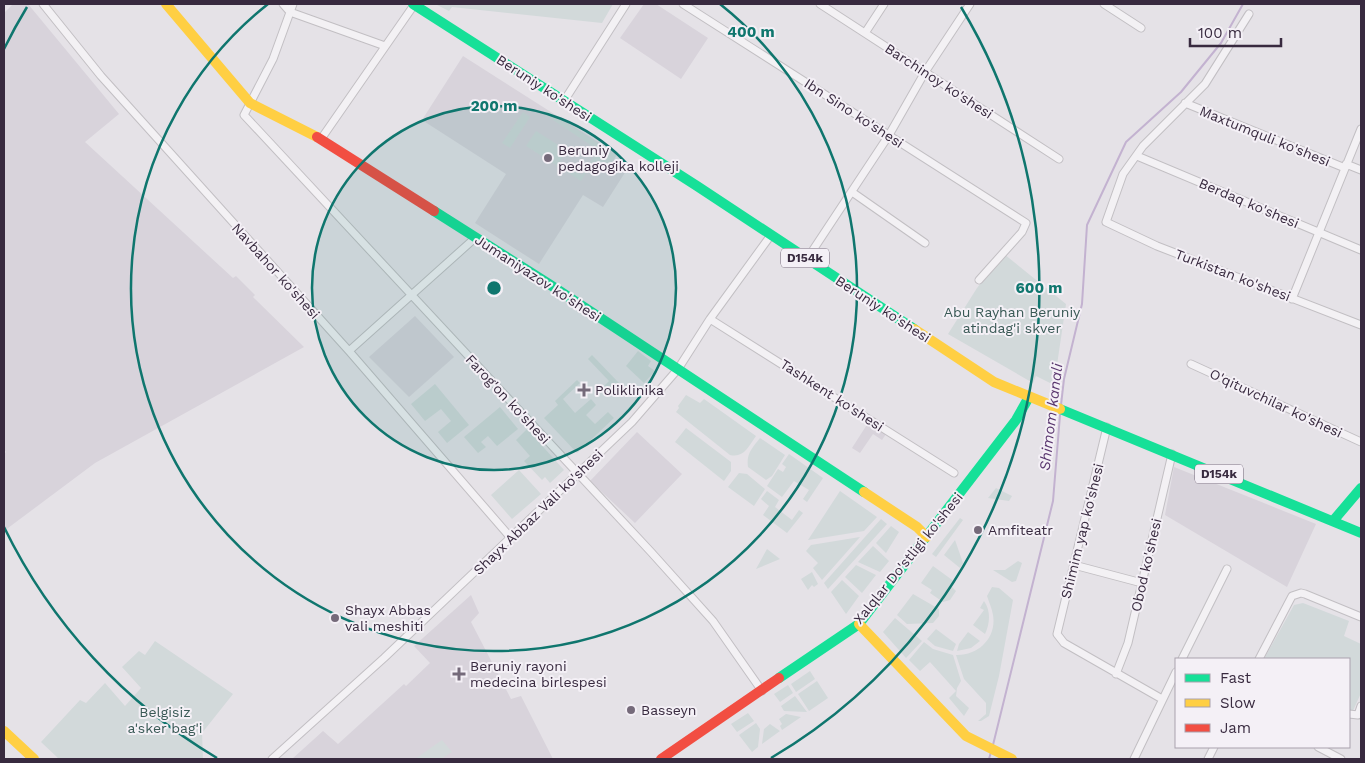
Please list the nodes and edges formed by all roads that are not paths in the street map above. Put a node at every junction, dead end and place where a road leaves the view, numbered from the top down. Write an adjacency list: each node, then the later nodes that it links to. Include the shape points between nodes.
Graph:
1 (42, 4): 40 (street, Navbahor ko'shesi, via 101,76)
2 (166, 4): 19 (street, Jumaniyazov ko'shesi)
3 (283, 4): 12 (street)
4 (293, 4): 12 (street)
5 (414, 4): 16 (street); 18 (street, Beruniy ko'shesi / D154k)
6 (626, 4): 18 (street)
7 (682, 4): 22 (street, Ibn Sino ko'shesi)
8 (820, 4): 15 (street, Barchinoy ko'shesi)
9 (884, 4): 15 (street)
10 (970, 4): 17 (street)
11 (1104, 4): 14 (street)
12 (290, 12): 16 (street); 19 (street, via 273,59)
13 (1249, 14): 20 (street, via 1205,84)
14 (1141, 28)
15 (865, 33): 17 (street, Barchinoy ko'shesi)
16 (385, 46): 23 (street)
17 (925, 72): 22 (street); 25 (street, Barchinoy ko'shesi)
18 (564, 101): 30 (street, Beruniy ko'shesi / D154k)
19 (250, 102): 23 (street, Jumaniyazov ko'shesi); 36 (street, Farog'on ko'shesi, via 244,116)
20 (1185, 103): 24 (street); 26 (street, Maxtumquli ko'shesi)
21 (1361, 129): 26 (street)
22 (889, 135): 28 (street); 35 (street, Ibn Sino ko'shesi, via 1026,223 1022,232)
23 (320, 139): 31 (street, Jumaniyazov ko'shesi)
24 (1137, 156): 29 (street, Berdaq ko'shesi); 37 (street, Turkistan ko'shesi, via 1123,174 1106,222 1157,246)
25 (1059, 159)
26 (1346, 166): 27 (street, Maxtumquli ko'shesi); 29 (street)
27 (1361, 170)
28 (852, 192): 32 (street); 34 (street)
29 (1320, 233): 33 (street, Berdaq ko'shesi); 37 (street)
30 (771, 235): 34 (street, Beruniy ko'shesi / D154k); 38 (street, Shayx Abbaz Vali ko'shesi)
31 (475, 238): 36 (street); 42 (street, Jumaniyazov ko'shesi)
32 (925, 243)
33 (1361, 250)
34 (807, 259): 43 (street, Beruniy ko'shesi / D154k, via 994,382)
35 (979, 280)
36 (411, 296): 40 (street); 48 (street, Farog'on ko'shesi)
37 (1292, 299): 39 (street, Turkistan ko'shesi)
38 (710, 319): 42 (street, Shayx Abbaz Vali ko'shesi); 47 (street, Tashkent ko'shesi)
39 (1361, 325)
40 (349, 351): 53 (street, Navbahor ko'shesi)
41 (1190, 364): 45 (street, O'qituvchilar ko'shesi)
42 (678, 369): 48 (street, Shayx Abbaz Vali ko'shesi, via 632,422); 52 (street, Jumaniyazov ko'shesi, via 917,527)
43 (1029, 397): 44 (street, Beruniy ko'shesi / D154k); 52 (street, Xalqlar Do'stligi ko'shesi, via 1016,420)
44 (1107, 427): 46 (street, Beruniy ko'shesi / D154k); 54 (street, Shimim yap ko'shesi)
45 (1361, 442)
46 (1172, 454): 50 (street, Beruniy ko'shesi / D154k); 56 (street, Obod ko'shesi)
47 (954, 473)
48 (578, 475): 53 (street, Shayx Abbaz Vali ko'shesi); 63 (street, Farog'on ko'shesi, via 713,621)
49 (1361, 488): 50 (street)
50 (1333, 521): 51 (street, Beruniy ko'shesi / D154k)
51 (1361, 533)
52 (927, 537): 58 (street, Xalqlar Do'stligi ko'shesi)
53 (511, 538): 70 (street, Shayx Abbaz Vali ko'shesi)
54 (1074, 566): 56 (street); 61 (street, Shimim yap ko'shesi, via 1057,634 1064,643)
55 (1227, 568): 59 (street)
56 (1142, 583): 61 (street, Obod ko'shesi, via 1128,643)
57 (1361, 617): 60 (street, via 1301,593 1292,596)
58 (859, 624): 63 (street, Xalqlar Do'stligi ko'shesi); 72 (street, via 952,724 982,746)
59 (1182, 658)
60 (1260, 658)
61 (1116, 674): 64 (street)
62 (1175, 674): 64 (street)
63 (762, 691): 71 (street, Xalqlar Do'stligi ko'shesi)
64 (1162, 700): 73 (street)
65 (1361, 706): 66 (street, via 1358,715)
66 (1350, 714)
67 (4, 731): 69 (street)
68 (1320, 748): 74 (street)
69 (34, 759)
70 (272, 759)
71 (661, 759)
72 (1012, 759)
73 (1134, 759)
74 (1341, 759)

